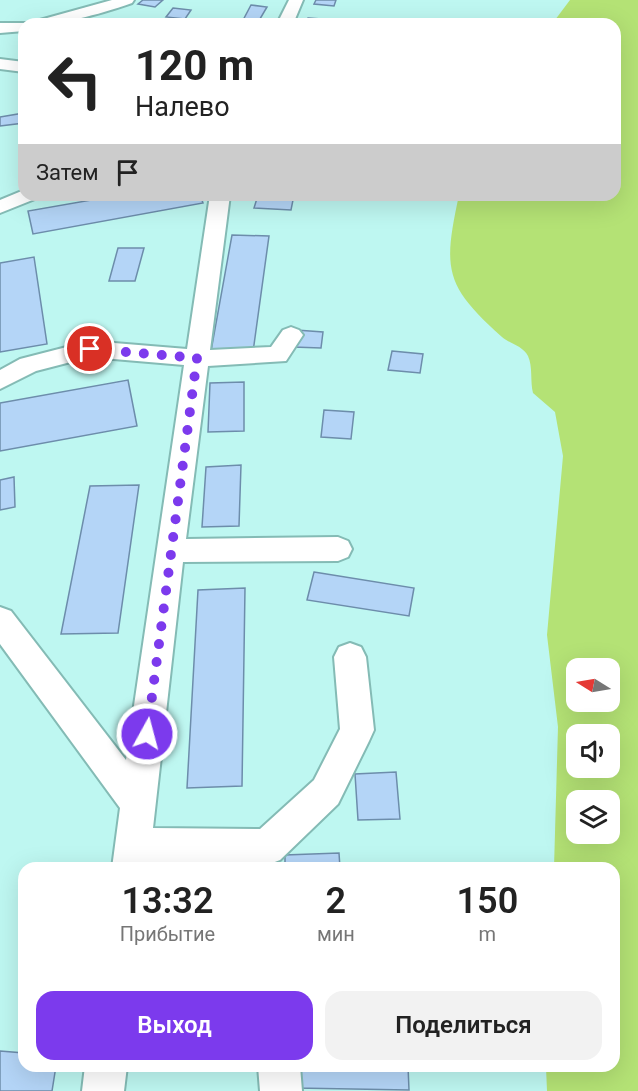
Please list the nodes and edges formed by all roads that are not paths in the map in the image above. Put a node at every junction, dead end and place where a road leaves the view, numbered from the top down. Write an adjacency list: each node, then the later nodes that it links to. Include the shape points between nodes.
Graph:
1 (127, 0): 3 (street)
2 (296, 0): 4 (street)
3 (67, 18)
4 (288, 18)
5 (18, 26): 6 (street)
6 (0, 28)
7 (0, 64): 8 (street)
8 (18, 66)
9 (18, 199): 11 (street)
10 (219, 201): 13 (street)
11 (0, 207)
12 (291, 335): 13 (street, via 278,356)
13 (197, 358): 14 (street, via 90,349 28,365); 16 (street)
14 (0, 381)
15 (338, 549): 16 (street)
16 (170, 550): 19 (street)
17 (0, 620): 19 (street)
18 (350, 657): 21 (street, via 357,730 326,792)
19 (138, 803): 20 (street)
20 (132, 857): 21 (street)
21 (267, 858)
22 (105, 1072): 24 (street)
23 (279, 1072): 25 (street)
24 (103, 1091)
25 (281, 1091)

